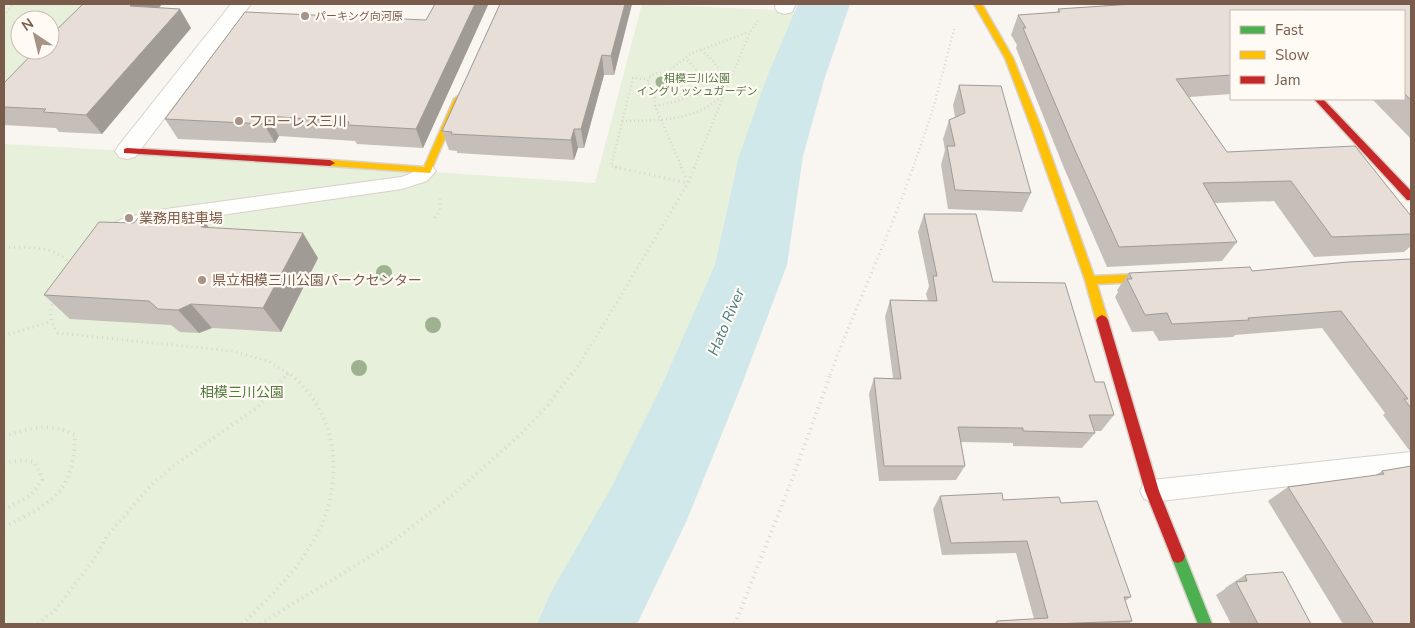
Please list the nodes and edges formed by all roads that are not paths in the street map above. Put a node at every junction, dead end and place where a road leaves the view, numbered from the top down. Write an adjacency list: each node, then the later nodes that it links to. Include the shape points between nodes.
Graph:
1 (241, 4): 5 (street)
2 (978, 4): 10 (street, via 998,27)
3 (462, 92): 6 (street)
4 (1319, 100): 7 (street)
5 (127, 151): 6 (street)
6 (427, 171): 8 (lane, via 421,177 402,183 175,215 131,223)
7 (1411, 197)
8 (106, 234)
9 (1178, 276): 10 (street)
10 (1090, 280): 12 (street)
11 (1411, 462): 12 (lane)
12 (1152, 491): 13 (street)
13 (1204, 624)

